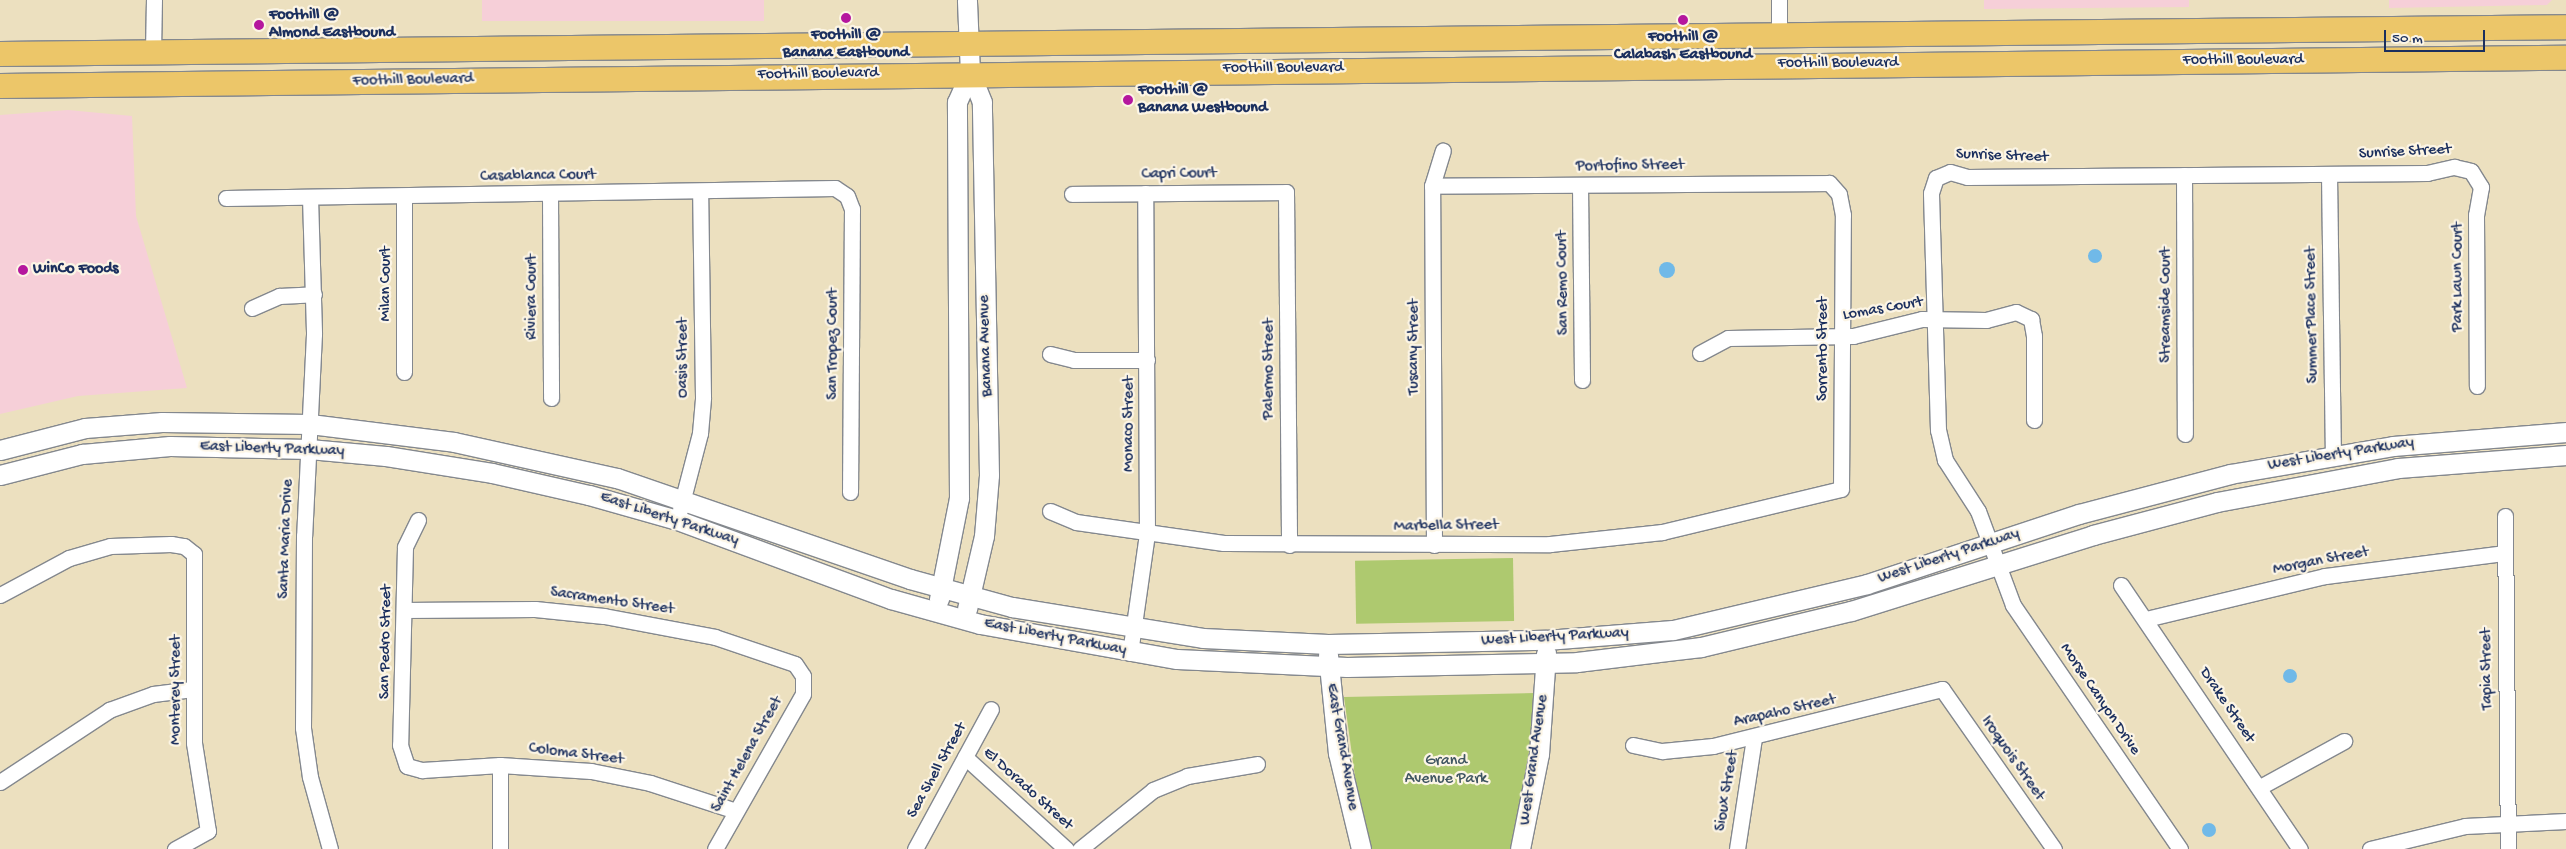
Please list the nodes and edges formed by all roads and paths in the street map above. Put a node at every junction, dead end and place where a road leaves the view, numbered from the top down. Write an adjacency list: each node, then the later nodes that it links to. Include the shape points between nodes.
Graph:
1 (154, 0): 7 (street)
2 (967, 0): 6 (street, Banana Avenue)
3 (1779, 0): 5 (street)
4 (2566, 27): 5 (main road, Foothill Boulevard)
5 (1779, 35): 6 (main road, Foothill Boulevard)
6 (967, 43): 7 (main road, Foothill Boulevard); 10 (street, Banana Avenue)
7 (153, 51): 8 (main road, Foothill Boulevard)
8 (0, 54)
9 (2566, 58): 10 (main road, Foothill Boulevard)
10 (970, 73): 11 (main road, Foothill Boulevard); 62 (street, Banana Avenue, via 957,102 959,498); 64 (street, Banana Avenue, via 982,102 989,465 984,536)
11 (0, 86)
12 (1443, 151): 18 (street, Tuscany Street)
13 (2471, 171): 14 (street, Sunrise Street, via 2454,167 2427,173); 37 (street, Park Lawn Court, via 2481,187 2476,215)
14 (2329, 174): 15 (street, Sunrise Street); 45 (street, Summer Place Street)
15 (2184, 175): 30 (street, Sunrise Street, via 1967,176 1950,172 1936,178 1931,193); 42 (street, Streamside Court)
16 (1829, 183): 17 (street, Portofino Street); 31 (street, Sorrento Street, via 1839,194 1843,216)
17 (1580, 185): 18 (street, Portofino Street); 36 (street, San Remo Court)
18 (1432, 186): 56 (street, Tuscany Street)
19 (700, 192): 23 (street, Casablanca Court); 25 (street, Casablanca Court, via 835,188); 50 (street, Oasis Street, via 703,397 700,433)
20 (1286, 192): 21 (street, Capri Court); 57 (street, Palermo Street)
21 (1145, 193): 22 (street, Capri Court); 34 (street, Monaco Street)
22 (1072, 194)
23 (550, 195): 24 (street, Casablanca Court); 38 (street, Riviera Court)
24 (404, 196): 26 (street, Casablanca Court); 35 (street, Milan Court)
25 (847, 196): 49 (street, San Tropez Court, via 852,209)
26 (310, 197): 27 (street, Casablanca Court); 28 (street, Santa Maria Drive)
27 (226, 198)
28 (314, 294): 29 (street, via 279,296); 40 (street, Santa Maria Drive)
29 (252, 308)
30 (1937, 319): 31 (street, Lomas Court); 39 (street, Lomas Court, via 1986,320 2016,312 2031,319); 58 (street, Sunrise Street, via 1938,430 1945,460 1978,511)
31 (1840, 336): 32 (street, Lomas Court, via 1728,338); 48 (street, Sorrento Street)
32 (1700, 353)
33 (1050, 354): 34 (street, via 1074,360)
34 (1147, 360): 55 (street, Monaco Street)
35 (404, 372)
36 (1582, 380)
37 (2477, 386)
38 (551, 398)
39 (2034, 420)
40 (310, 424): 43 (street, Santa Maria Drive); 44 (street, East Liberty Parkway, via 121,424 56,433); 50 (street, East Liberty Parkway, via 499,450)
41 (2566, 432): 45 (street, West Liberty Parkway, via 2445,440)
42 (2185, 434)
43 (309, 449): 47 (street, East Liberty Parkway, via 118,448 48,460); 54 (street, East Liberty Parkway, via 492,473); 92 (street, Santa Maria Drive, via 303,728 310,777)
44 (0, 450)
45 (2333, 455): 58 (street, West Liberty Parkway, via 2176,487)
46 (2566, 455): 60 (street, West Liberty Parkway, via 2398,468 2274,489 2138,522)
47 (0, 475)
48 (1841, 489): 56 (street, Marbella Street, via 1653,534 1550,544)
49 (850, 492)
50 (683, 499): 54 (street, Oasis Street); 62 (street, East Liberty Parkway)
51 (1050, 511): 55 (street, Marbella Street, via 1076,522)
52 (2505, 516): 59 (street, Tapia Street)
53 (418, 520): 65 (street, San Pedro Street, via 405,547)
54 (677, 520): 66 (street, East Liberty Parkway)
55 (1147, 533): 57 (street, Marbella Street); 69 (street, Monaco Street)
56 (1434, 544): 57 (street, Marbella Street)
57 (1289, 545)
58 (1990, 545): 60 (street, Sunrise Street); 70 (street, West Liberty Parkway, via 1867,584 1673,630)
59 (2504, 553): 67 (street, Morgan Street, via 2325,576); 89 (street, Tapia Street)
60 (1997, 567): 73 (street, West Liberty Parkway, via 1756,636 1647,656); 102 (street, Morse Canyon Drive, via 2013,605)
61 (2121, 585): 67 (street, Drake Street)
62 (942, 589): 64 (street, East Liberty Parkway); 66 (street, Banana Avenue)
63 (0, 595): 76 (street, Monterey Street, via 69,558 101,548 171,544 190,549 196,560)
64 (970, 597): 68 (street, Banana Avenue); 69 (street, East Liberty Parkway)
65 (404, 610): 75 (street, Sacramento Street, via 535,610 660,625 715,637 795,664); 85 (street, San Pedro Street, via 400,745)
66 (936, 612): 68 (street, East Liberty Parkway)
67 (2146, 619): 87 (street, Drake Street)
68 (964, 620): 72 (street, East Liberty Parkway)
69 (1133, 629): 71 (street, East Liberty Parkway); 72 (street, Monaco Street)
70 (1546, 640): 71 (street, West Liberty Parkway); 73 (street, West Grand Avenue)
71 (1328, 644): 74 (street, East Grand Avenue)
72 (1130, 653): 74 (street, East Liberty Parkway)
73 (1546, 664): 74 (street, West Liberty Parkway); 99 (street, West Grand Avenue, via 1540,754)
74 (1328, 668): 98 (street, East Grand Avenue, via 1338,753)
75 (803, 676): 88 (street, Saint Helena Street, via 803,694)
76 (193, 689): 86 (street, via 153,694 109,710); 91 (street, Monterey Street, via 195,765 208,831)
77 (1942, 689): 79 (street, Arapaho Street); 101 (street, Iroquois Street)
78 (991, 709): 82 (street, Sea Shell Street)
79 (1754, 738): 81 (street, Arapaho Street, via 1662,751); 100 (street, Sioux Street)
80 (2344, 741): 87 (street)
81 (1633, 745)
82 (965, 757): 95 (street, Sea Shell Street); 96 (street, El Dorado Street)
83 (1257, 764): 97 (street, via 1187,776 1152,790)
84 (500, 765): 85 (street, Coloma Street, via 422,770); 88 (street, Coloma Street, via 591,771 650,783); 93 (street)
85 (407, 766)
86 (0, 782)
87 (2260, 787): 103 (street, Drake Street)
88 (736, 811): 94 (street, Saint Helena Street)
89 (2508, 821): 90 (street); 104 (street, via 2424,833); 105 (street, Tapia Street)
90 (2566, 821)
91 (175, 849)
92 (330, 849)
93 (500, 849)
94 (715, 849)
95 (915, 849)
96 (1066, 849)
97 (1080, 849)
98 (1361, 849)
99 (1520, 849)
100 (1737, 849)
101 (2054, 849)
102 (2180, 849)
103 (2300, 849)
104 (2370, 849)
105 (2508, 849)

